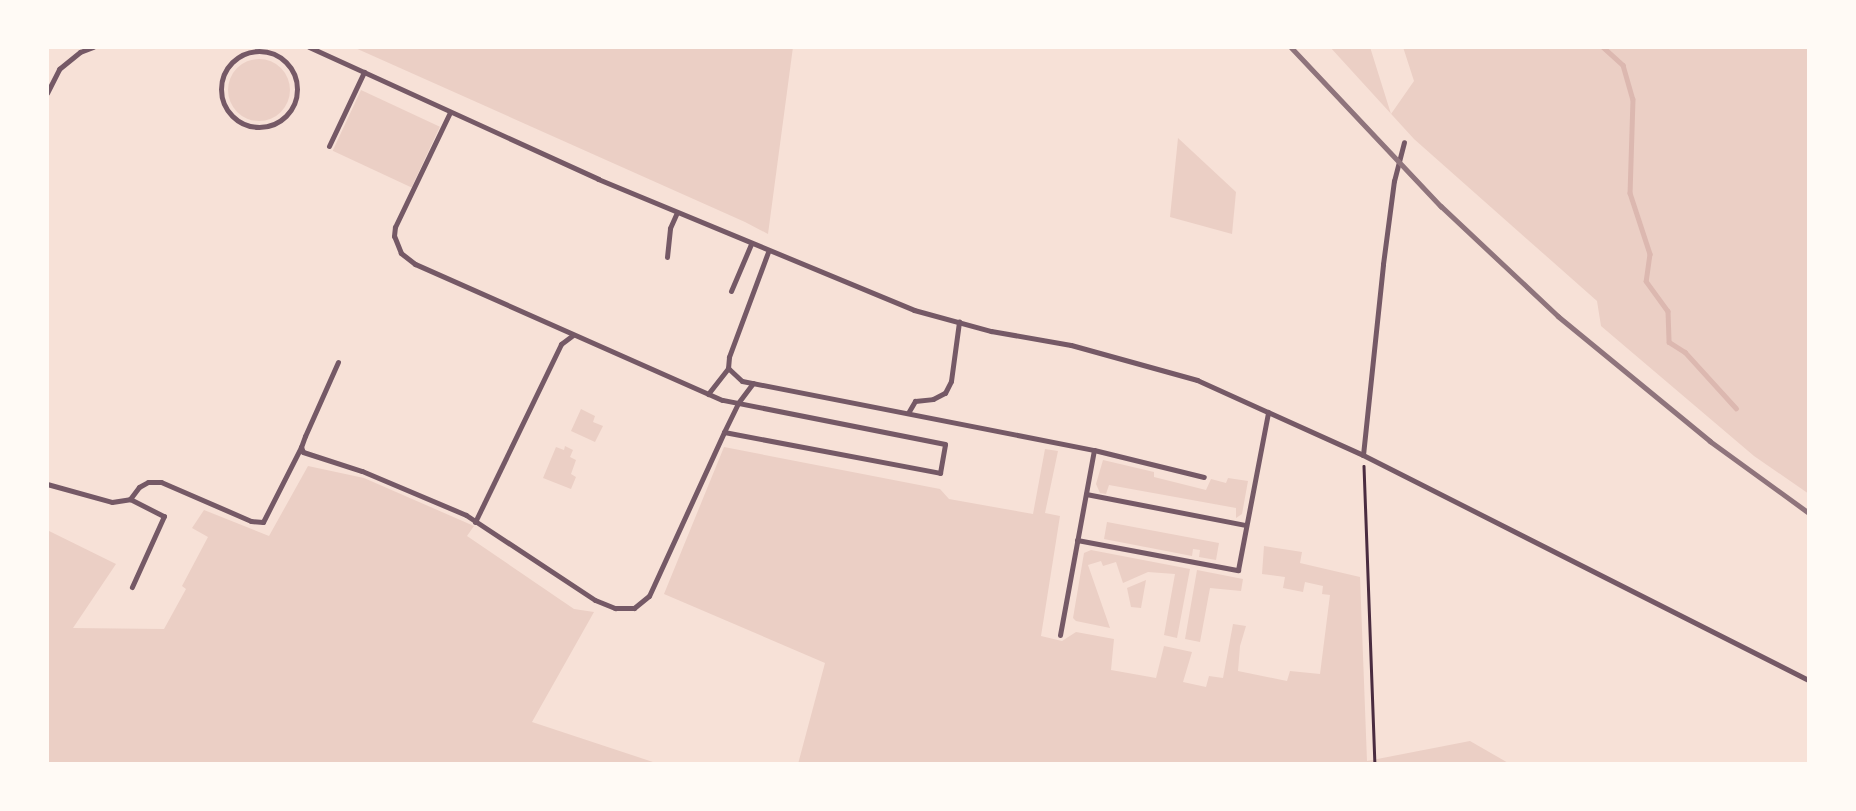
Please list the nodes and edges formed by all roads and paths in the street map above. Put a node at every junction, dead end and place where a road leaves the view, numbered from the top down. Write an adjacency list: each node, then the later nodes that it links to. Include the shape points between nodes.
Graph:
1 (93, 47): 5 (street, via 59,69)
2 (309, 47): 4 (street)
3 (274, 50): 3 (street, via 247,53 227,68 221,93 225,105 242,123 254,127 278,123 295,104 297,80)
4 (364, 72): 6 (street); 8 (street)
5 (47, 93)
6 (450, 112): 9 (street); 15 (street, via 395,227 401,253 415,264)
7 (1404, 142): 26 (street, via 1383,264)
8 (329, 146)
9 (677, 212): 10 (street); 12 (street)
10 (751, 244): 11 (street); 13 (street)
11 (768, 252): 14 (street, via 914,310); 17 (street)
12 (667, 257)
13 (731, 291)
14 (959, 322): 21 (street, via 1071,345 1197,380); 22 (street, via 945,393 915,401)
15 (573, 335): 19 (street); 31 (street, via 561,344)
16 (338, 362): 24 (street)
17 (728, 368): 18 (street, via 734,377); 19 (street)
18 (753, 383): 20 (street); 22 (street)
19 (708, 394): 20 (street)
20 (738, 403): 23 (street); 23 (street, via 945,444 940,473)
21 (1268, 412): 26 (street); 32 (street)
22 (908, 413): 25 (street)
23 (724, 432): 31 (street, via 649,596 634,608 615,608 595,600)
24 (301, 447): 30 (street, via 262,522 161,482 148,482); 31 (street, via 309,456 362,471)
25 (1094, 450): 27 (street); 29 (street)
26 (1363, 455): 36 (street); 37 (path)
27 (1204, 477)
28 (47, 484): 30 (street, via 112,502)
29 (1086, 494): 32 (street); 33 (street)
30 (130, 499): 34 (street, via 164,516)
31 (475, 522)
32 (1246, 525): 33 (street, via 1238,570)
33 (1077, 540): 35 (street)
34 (132, 587)
35 (1060, 635)
36 (1809, 680)
37 (1375, 764)

